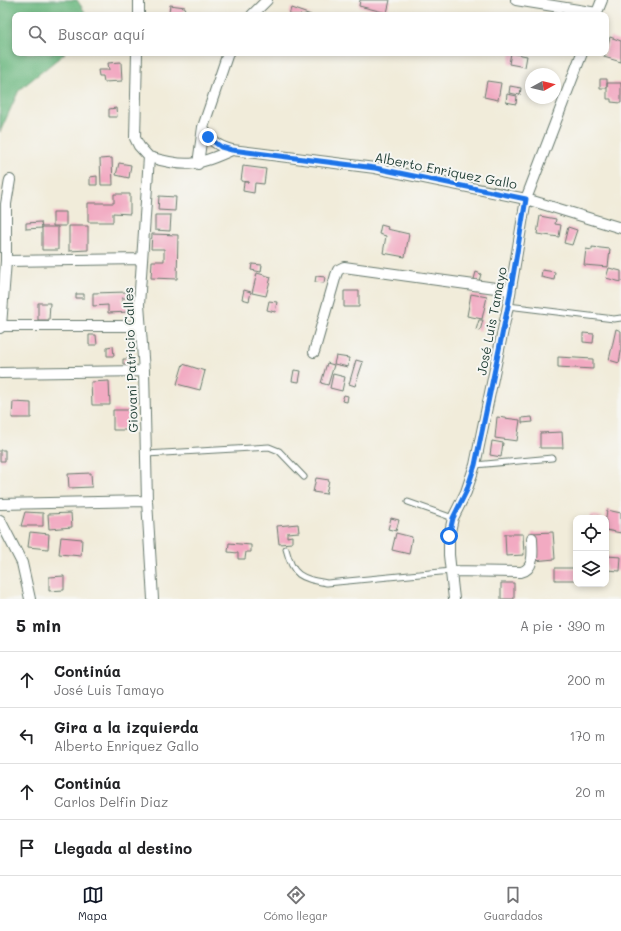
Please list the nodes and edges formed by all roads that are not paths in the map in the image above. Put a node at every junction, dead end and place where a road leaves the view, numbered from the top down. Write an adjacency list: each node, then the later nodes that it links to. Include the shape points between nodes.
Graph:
1 (139, 0): 5 (street)
2 (267, 0): 6 (street)
3 (516, 0): 7 (street)
4 (602, 0): 8 (street)
5 (139, 12)
6 (255, 12)
7 (585, 12)
8 (597, 12)
9 (137, 56): 14 (street, via 135,138)
10 (227, 56): 12 (street)
11 (581, 56): 17 (street, José Luis Tamayo)
12 (203, 127): 13 (street, via 211,140 221,147); 15 (street)
13 (232, 150): 15 (street, Alberto Enriquez Gallo); 17 (street, Alberto Enriquez Gallo, via 375,168)
14 (149, 157): 15 (street, Alberto Enriquez Gallo, via 168,163); 19 (street, Giovani Patricio Calles)
15 (198, 164)
16 (10, 180): 20 (street, via 6,204)
17 (526, 199): 18 (street, Alberto Enriquez Gallo); 21 (street, José Luis Tamayo)
18 (621, 228)
19 (142, 259): 20 (street); 24 (street, Giovani Patricio Calles)
20 (6, 261): 25 (street)
21 (510, 290): 22 (street, José Luis Tamayo); 26 (street, via 344,267 336,275)
22 (508, 306): 23 (lane); 31 (street, José Luis Tamayo)
23 (621, 318)
24 (140, 326): 25 (street); 27 (street, Giovani Patricio Calles)
25 (1, 327)
26 (314, 352)
27 (144, 371): 28 (street); 29 (street, Giovani Patricio Calles)
28 (0, 373)
29 (146, 454): 32 (lane, via 269,447 279,451); 33 (street, Giovani Patricio Calles)
30 (552, 458): 31 (lane)
31 (475, 465): 36 (street, José Luis Tamayo, via 466,492)
32 (304, 477)
33 (147, 501): 35 (street); 42 (street, Giovani Patricio Calles)
34 (408, 502): 36 (lane)
35 (0, 504)
36 (453, 518): 40 (street, José Luis Tamayo, via 449,536)
37 (0, 520): 41 (street, via 22,563)
38 (532, 538): 40 (street, via 532,563 526,571)
39 (286, 549): 40 (lane, via 289,561 296,572 307,579 327,583)
40 (451, 571): 43 (street, José Luis Tamayo)
41 (30, 599)
42 (153, 599)
43 (454, 599)

